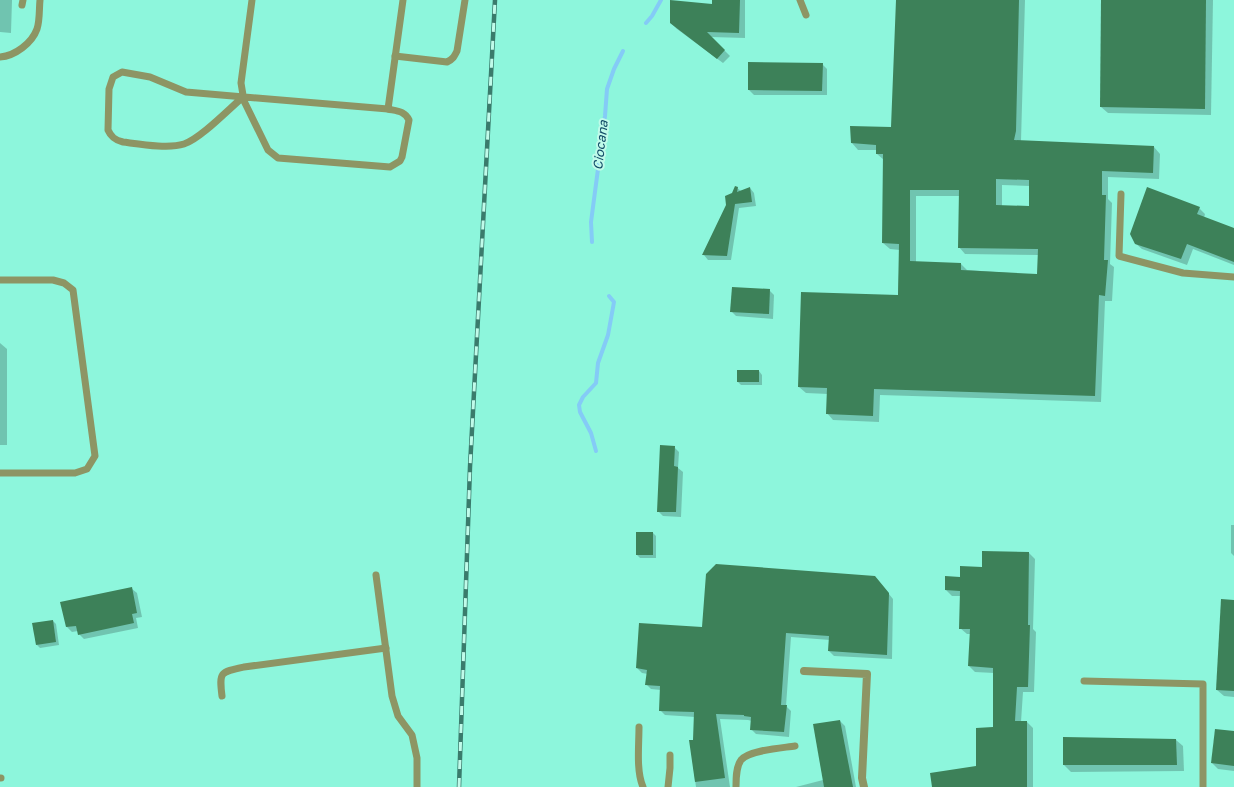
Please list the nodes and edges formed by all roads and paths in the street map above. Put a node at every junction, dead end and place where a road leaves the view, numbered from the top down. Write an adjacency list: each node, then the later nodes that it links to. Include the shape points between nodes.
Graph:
1 (40, 0): 8 (lane, via 39,21 32,38 18,51)
2 (252, 0): 9 (lane, via 241,83)
3 (403, 0): 7 (lane)
4 (465, 0): 7 (lane, via 456,51 451,60 447,62)
5 (800, 0): 6 (lane)
6 (806, 14)
7 (395, 56): 10 (lane)
8 (0, 57)
9 (243, 97): 9 (lane, via 186,92 150,77 122,72 113,77 109,88 108,130 116,141 182,145 200,135); 10 (lane); 10 (lane, via 268,150 278,158 293,160 393,166 402,157 409,120 400,111)
10 (388, 109)
11 (1121, 194): 12 (lane, via 1118,256 1183,273)
12 (1234, 277)
13 (0, 280): 14 (lane, via 54,280 64,283 73,290 95,456 87,469 75,473)
14 (0, 473)
15 (376, 575): 16 (lane)
16 (386, 648): 19 (lane, via 228,671 220,678); 23 (lane, via 395,708 412,735 415,748)
17 (804, 671): 27 (street, via 867,674 862,778)
18 (1084, 681): 28 (lane, via 1203,684)
19 (222, 696)
20 (639, 727): 24 (lane, via 639,770)
21 (794, 746): 26 (lane, via 744,756 739,764)
22 (670, 755): 25 (lane)
23 (417, 787)
24 (643, 787)
25 (668, 787)
26 (736, 787)
27 (864, 787)
28 (1203, 787)

